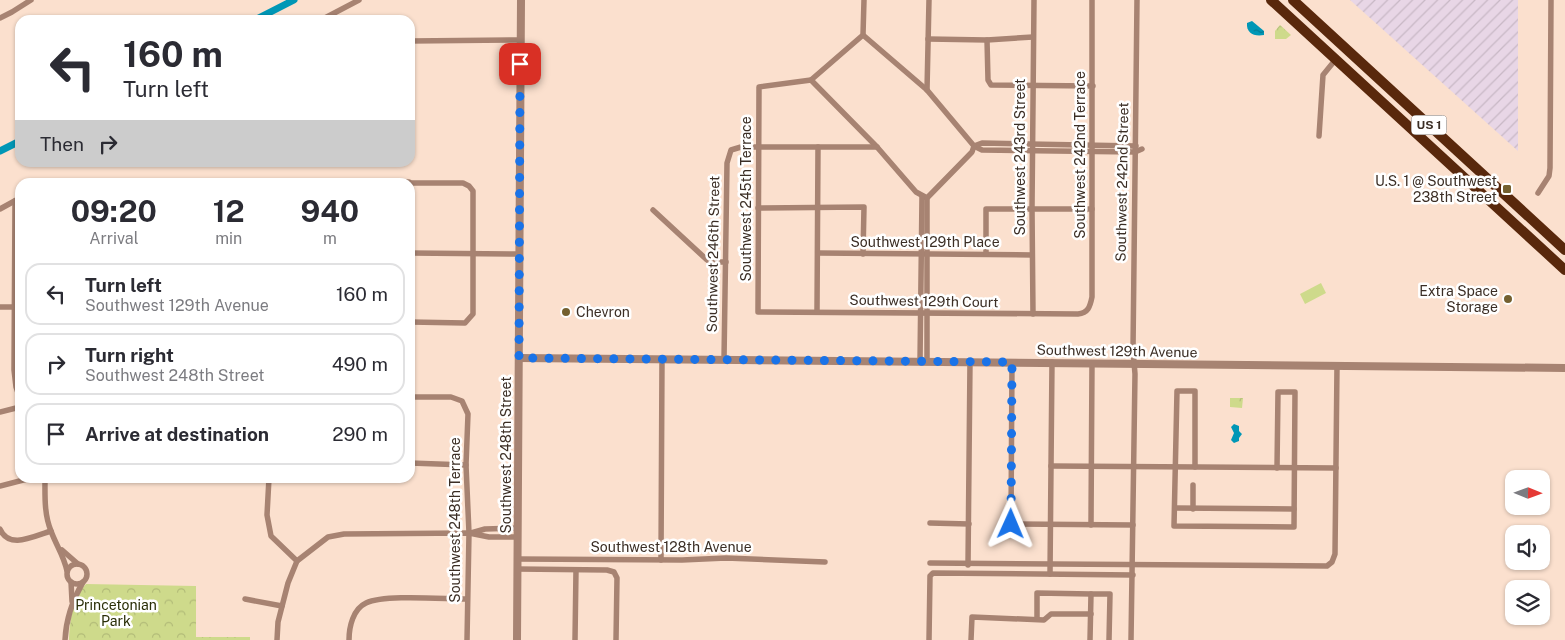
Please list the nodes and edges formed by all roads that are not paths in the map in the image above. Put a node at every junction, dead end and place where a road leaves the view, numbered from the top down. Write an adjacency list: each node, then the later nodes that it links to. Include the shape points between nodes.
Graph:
1 (31, 0): 14 (street)
2 (359, 0): 13 (street)
3 (520, 0): 18 (street, Southwest 248th Street)
4 (864, 0): 15 (street)
5 (929, 0): 17 (street)
6 (1034, 0): 16 (street, Southwest 243rd Street)
7 (1092, 0): 24 (street, Southwest 242nd Terrace)
8 (1137, 0): 33 (street, Southwest 242nd Street)
9 (1272, 0): 21 (highway, US 1)
10 (1282, 0): 21 (highway, via 1322,38)
11 (1293, 0): 46 (highway, US 1)
12 (1552, 0): 37 (street, via 1550,168 1549,176)
13 (330, 15)
14 (0, 18)
15 (863, 34): 22 (street); 25 (street)
16 (1033, 37): 19 (street); 23 (street, Southwest 243rd Street)
17 (928, 39): 19 (street); 25 (street)
18 (521, 40): 20 (street); 50 (street, Southwest 248th Street)
19 (987, 40): 23 (street, via 988,84)
20 (415, 41)
21 (1336, 59): 26 (street, via 1322,75); 56 (highway, US 1)
22 (812, 80): 30 (street, Southwest 245th Terrace, via 759,87); 32 (street)
23 (1033, 85): 24 (street); 27 (street, Southwest 243rd Street)
24 (1093, 86): 28 (street, Southwest 242nd Terrace)
25 (927, 90): 29 (street)
26 (1319, 136)
27 (1033, 144): 28 (street); 29 (street, via 982,143); 34 (street, Southwest 243rd Street)
28 (1092, 145): 33 (street); 35 (street, Southwest 242nd Terrace)
29 (974, 146): 34 (street, via 982,150); 38 (street, via 972,152)
30 (759, 147): 31 (street); 41 (street, Southwest 245th Terrace); 55 (street, Southwest 246th Street, via 730,150 727,163)
31 (818, 147): 32 (street); 40 (street)
32 (877, 147): 38 (street)
33 (1134, 148): 35 (street); 74 (street, Southwest 242nd Street)
34 (1032, 151): 35 (street); 42 (street, Southwest 243rd Street)
35 (1092, 152): 44 (street, Southwest 242nd Terrace)
36 (415, 182): 49 (street, via 463,183 469,186 473,191)
37 (1538, 193)
38 (924, 197): 52 (street)
39 (15, 202): 43 (street)
40 (818, 207): 41 (street); 48 (street); 51 (street, via 864,207)
41 (758, 208): 61 (street, Southwest 245th Terrace)
42 (1032, 208): 44 (street); 53 (street, via 986,208); 54 (street, Southwest 243rd Street)
43 (0, 209)
44 (1092, 209): 60 (street, Southwest 242nd Terrace, via 1092,297)
45 (653, 210): 55 (street, via 710,262)
46 (1565, 250)
47 (415, 253): 49 (street)
48 (818, 253): 51 (street, Southwest 129th Place); 62 (street)
49 (473, 254): 50 (street); 65 (street, via 473,314 469,320 465,323)
50 (519, 254): 66 (street, Southwest 248th Street)
51 (863, 254): 52 (street, Southwest 129th Place)
52 (924, 254): 53 (street, Southwest 129th Place); 63 (street)
53 (986, 254): 54 (street, Southwest 129th Place)
54 (1032, 255): 64 (street, Southwest 243rd Street)
55 (726, 262): 68 (street, Southwest 246th Street)
56 (1565, 270)
57 (15, 280): 59 (street)
58 (0, 307): 59 (street)
59 (14, 307): 77 (street)
60 (1089, 309): 64 (street, Southwest 129th Court, via 1078,314)
61 (758, 312): 62 (street, Southwest 129th Court)
62 (817, 312): 63 (street, Southwest 129th Court)
63 (924, 314): 64 (street, Southwest 129th Court); 69 (street)
64 (1033, 314)
65 (415, 322)
66 (519, 358): 67 (street, Southwest 129th Avenue); 104 (street, Southwest 248th Street)
67 (662, 359): 68 (street, Southwest 129th Avenue); 111 (street)
68 (724, 360): 69 (street, Southwest 129th Avenue)
69 (924, 362): 70 (street, Southwest 129th Avenue)
70 (970, 362): 71 (street, Southwest 129th Avenue); 100 (street)
71 (1012, 362): 72 (street, Southwest 129th Avenue); 101 (street, via 1011,524)
72 (1052, 362): 73 (street, Southwest 129th Avenue); 83 (street)
73 (1092, 363): 74 (street, Southwest 129th Avenue); 84 (street)
74 (1134, 364): 75 (street, Southwest 129th Avenue); 85 (street, Southwest 242nd Street)
75 (1337, 366): 76 (street, Southwest 129th Avenue); 90 (street)
76 (1565, 368)
77 (15, 378)
78 (415, 397): 82 (street, Southwest 248th Terrace, via 451,397 462,401 468,414)
79 (15, 408): 80 (street)
80 (0, 412)
81 (415, 463): 82 (street)
82 (466, 465): 107 (street, Southwest 248th Terrace)
83 (1051, 466): 84 (street); 101 (street)
84 (1091, 466): 85 (street); 102 (street)
85 (1134, 466): 86 (street); 103 (street, Southwest 242nd Street)
86 (1176, 467): 87 (street); 87 (street, via 1177,391 1195,392); 96 (street)
87 (1194, 467): 88 (street)
88 (1277, 468): 89 (street); 89 (street, via 1278,392 1295,392)
89 (1294, 468): 90 (street); 98 (street)
90 (1336, 468): 118 (street, via 1335,554 1328,566)
91 (15, 482): 95 (street)
92 (45, 483): 106 (street, via 46,513)
93 (268, 483): 112 (street, via 267,515 272,536)
94 (1193, 485): 97 (street)
95 (0, 486)
96 (1175, 508): 97 (street); 98 (street, via 1174,526 1294,527)
97 (1193, 509): 98 (street)
98 (1294, 509)
99 (930, 524): 100 (street)
100 (969, 524): 115 (street)
101 (1051, 524): 102 (street); 117 (street)
102 (1091, 525): 103 (street)
103 (1133, 525): 118 (street, Southwest 242nd Street)
104 (518, 528): 107 (street); 108 (street, Southwest 248th Street)
105 (0, 529): 106 (street, via 5,538 12,541)
106 (51, 531): 109 (street)
107 (469, 533): 108 (street); 112 (street, via 344,534 328,538); 129 (street, Southwest 248th Terrace)
108 (518, 537): 110 (street, Southwest 248th Street)
109 (60, 549): 116 (street); 121 (street)
110 (517, 559): 111 (street, Southwest 128th Avenue); 119 (street, Southwest 248th Street)
111 (661, 560): 113 (street, Southwest 128th Avenue, via 726,558)
112 (297, 561): 131 (street)
113 (825, 562)
114 (930, 563): 115 (street)
115 (968, 563): 117 (street); 122 (street)
116 (78, 564): 121 (street); 126 (street, via 86,572)
117 (1050, 564): 118 (street); 123 (street)
118 (1133, 565): 124 (street, Southwest 242nd Street)
119 (517, 569): 120 (street); 138 (street, Southwest 248th Street)
120 (576, 570): 139 (street); 140 (street, via 615,573)
121 (67, 571): 125 (street)
122 (968, 573): 123 (street); 141 (street, via 933,573 930,576)
123 (1050, 574): 124 (street)
124 (1133, 574): 145 (street, Southwest 242nd Street)
125 (71, 582): 126 (street); 130 (street)
126 (83, 582): 130 (street)
127 (1091, 594): 132 (street); 133 (street, via 1037,593); 144 (street, via 1110,594)
128 (245, 599): 131 (street)
129 (467, 599): 136 (street, via 380,599 364,604 355,613); 137 (street, Southwest 248th Terrace)
130 (72, 601): 134 (street)
131 (282, 606): 135 (street)
132 (1091, 614): 133 (street, via 1051,614 1044,620); 143 (street)
133 (1037, 619): 142 (street, via 972,617)
134 (65, 640)
135 (277, 640)
136 (349, 640)
137 (467, 640)
138 (517, 640)
139 (575, 640)
140 (616, 640)
141 (929, 640)
142 (971, 640)
143 (1090, 640)
144 (1110, 640)
145 (1132, 640)

